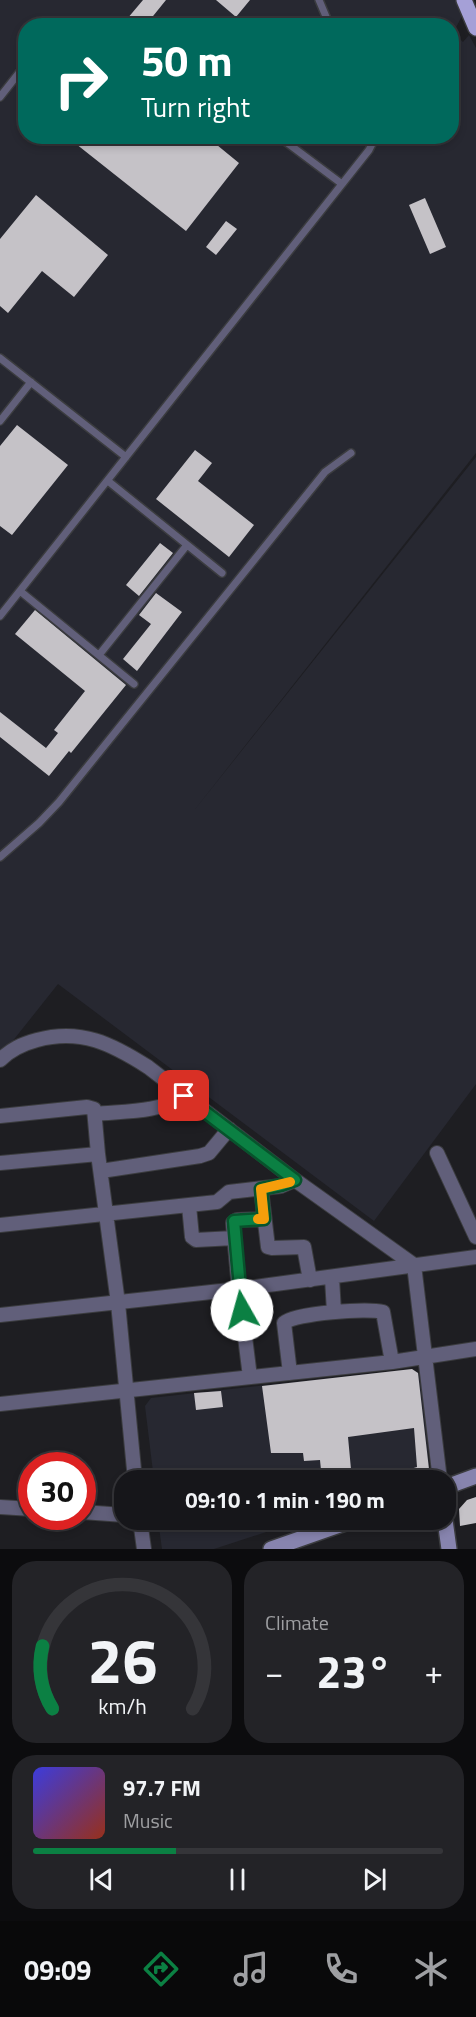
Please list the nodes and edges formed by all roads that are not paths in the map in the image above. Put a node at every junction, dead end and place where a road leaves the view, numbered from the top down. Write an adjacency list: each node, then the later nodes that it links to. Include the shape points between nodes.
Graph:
1 (319, 0): 3 (lane)
2 (464, 0): 4 (main road)
3 (327, 18)
4 (476, 28)
5 (18, 74): 6 (lane)
6 (0, 98)
7 (289, 144): 9 (lane)
8 (372, 144): 9 (lane)
9 (342, 184): 14 (lane)
10 (0, 358): 11 (lane)
11 (31, 382): 12 (lane); 14 (lane)
12 (0, 421)
13 (351, 453): 23 (lane, via 325,472 59,802)
14 (126, 457): 15 (lane)
15 (108, 481): 16 (lane); 18 (lane)
16 (187, 545): 17 (lane); 21 (lane)
17 (222, 573)
18 (20, 591): 19 (lane); 21 (lane)
19 (3, 606): 20 (lane)
20 (0, 616)
21 (99, 655): 22 (lane)
22 (134, 684)
23 (0, 856)
24 (0, 1060): 25 (street, via 23,1044 82,1036 126,1053)
25 (184, 1096): 26 (street, via 162,1107); 28 (street)
26 (95, 1114): 27 (street, via 92,1107 87,1107); 30 (street)
27 (0, 1116)
28 (229, 1129): 32 (street, via 208,1153 200,1156); 33 (street)
29 (437, 1153): 39 (street)
30 (98, 1154): 31 (street); 32 (street)
31 (0, 1163)
32 (101, 1171): 36 (street)
33 (295, 1180): 34 (street); 42 (street)
34 (261, 1189): 35 (street, via 229,1192 217,1202); 37 (street)
35 (189, 1206): 36 (street); 40 (street, via 192,1237)
36 (107, 1214): 38 (street); 46 (street)
37 (264, 1219): 40 (street, via 234,1221); 44 (street, via 268,1246 304,1247)
38 (0, 1225)
39 (476, 1237)
40 (234, 1238): 45 (street)
41 (476, 1257): 42 (street)
42 (414, 1265): 43 (street); 50 (street)
43 (332, 1278): 44 (street); 47 (street)
44 (310, 1280): 45 (street)
45 (239, 1289): 46 (street); 53 (street)
46 (118, 1303): 48 (street); 54 (street)
47 (334, 1312): 51 (street, via 383,1312); 52 (street, via 291,1318 284,1323)
48 (0, 1315)
49 (476, 1349): 50 (street)
50 (425, 1356): 51 (street); 57 (street)
51 (392, 1362): 52 (street)
52 (290, 1373): 53 (street)
53 (250, 1377): 54 (street)
54 (126, 1389): 55 (street); 56 (street)
55 (0, 1404)
56 (134, 1470)
57 (439, 1470)
58 (476, 1476): 59 (street)
59 (456, 1483)
60 (0, 1507): 61 (street)
61 (18, 1508)
62 (96, 1513): 63 (street)
63 (114, 1514)
64 (141, 1530): 67 (street)
65 (325, 1530): 68 (street)
66 (446, 1530): 69 (street)
67 (144, 1549)
68 (271, 1549)
69 (449, 1549)

